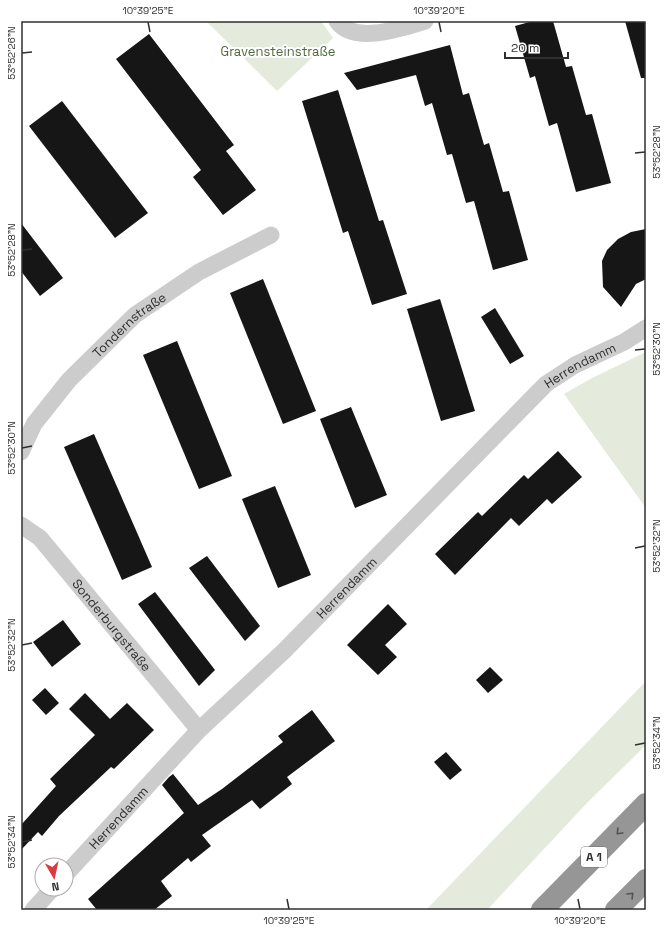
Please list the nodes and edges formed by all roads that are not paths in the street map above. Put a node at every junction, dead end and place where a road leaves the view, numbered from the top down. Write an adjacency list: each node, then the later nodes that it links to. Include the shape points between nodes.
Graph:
1 (337, 21): 2 (street, via 341,27 365,34)
2 (425, 21)
3 (271, 235): 5 (street, Tondernstraße, via 199,272 135,315 69,380 34,424)
4 (646, 328): 7 (street, Herrendamm, via 624,342 575,365 546,384 284,651)
5 (21, 452)
6 (21, 526): 7 (street, Sonderburgstraße, via 40,538)
7 (199, 730): 9 (street, Herrendamm)
8 (646, 804): 13 (highway, A 1, one-way to 13)
9 (74, 865)
10 (646, 880): 14 (highway, one-way to 10)
11 (45, 897): 12 (street)
12 (33, 910)
13 (542, 910)
14 (616, 910)

